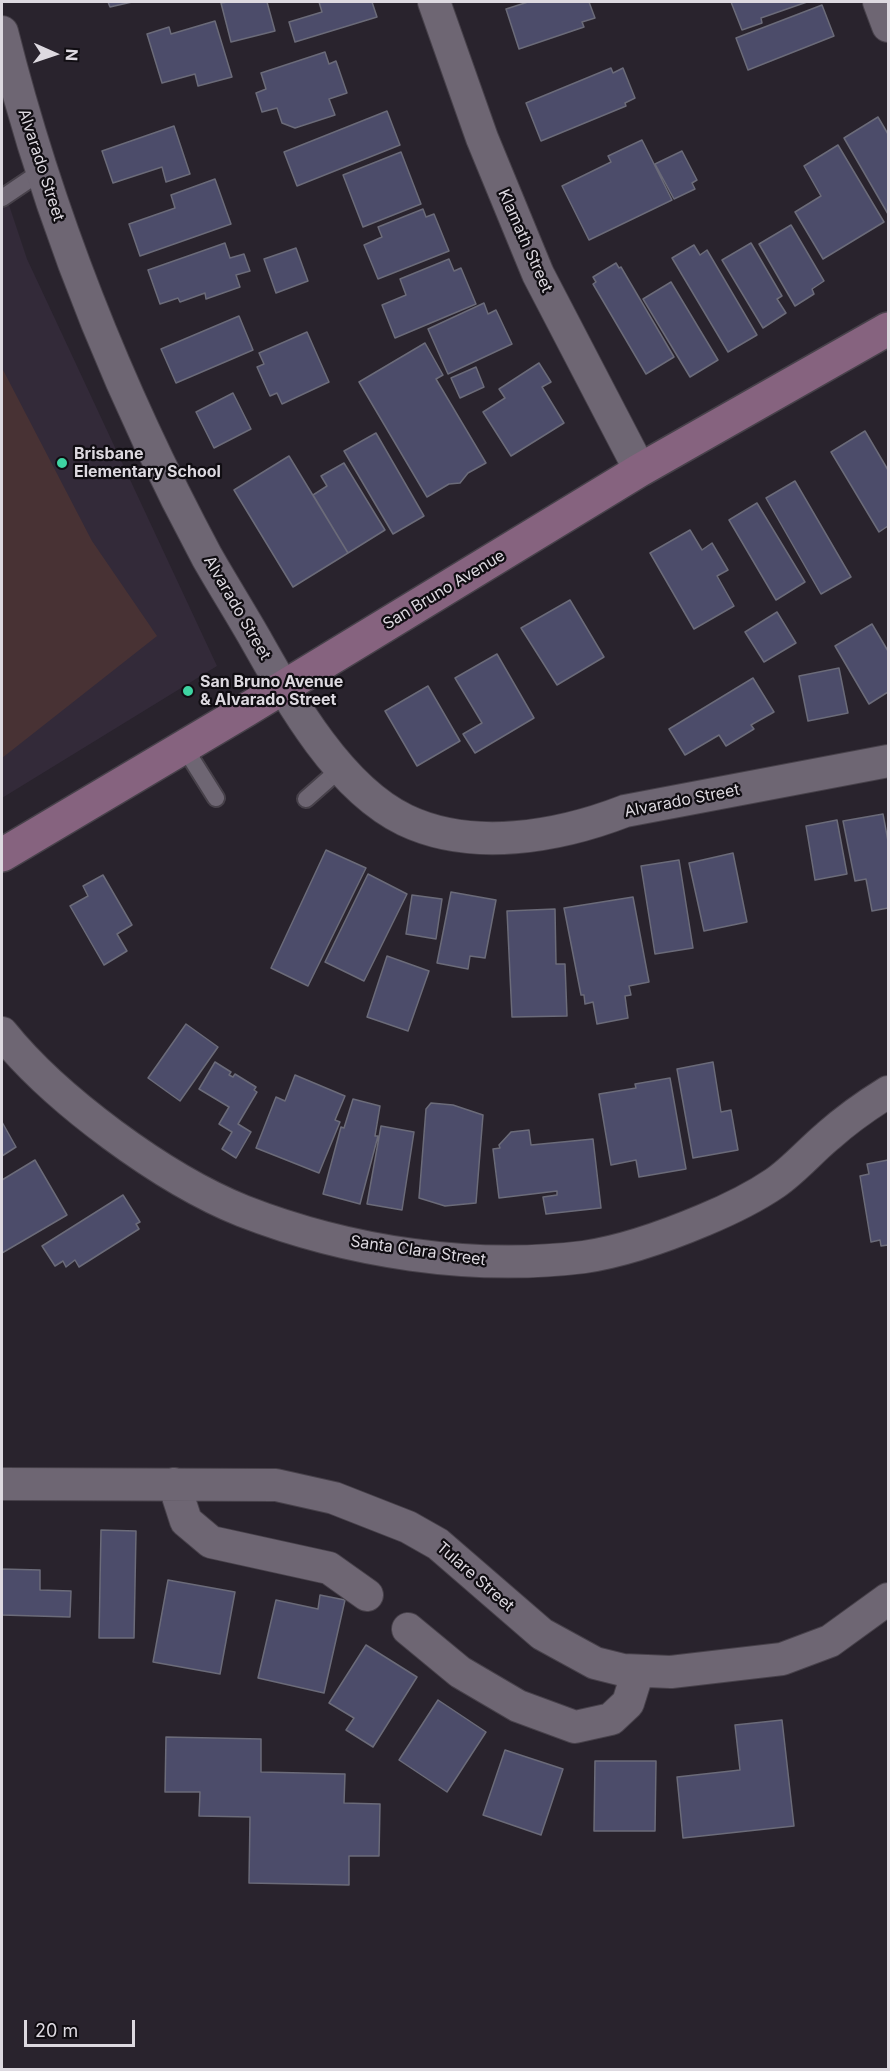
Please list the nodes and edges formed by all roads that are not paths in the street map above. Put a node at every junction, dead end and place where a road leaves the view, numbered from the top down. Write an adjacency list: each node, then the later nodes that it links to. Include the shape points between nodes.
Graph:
1 (434, 2): 8 (street, Klamath Street, via 482,138 538,274)
2 (879, 2): 3 (street)
3 (888, 26)
4 (2, 32): 5 (street, Alvarado Street)
5 (42, 171): 6 (lane); 9 (street, Alvarado Street, via 76,273 153,449 208,558)
6 (2, 198)
7 (888, 329): 8 (street, San Bruno Avenue)
8 (640, 470): 9 (street, San Bruno Avenue)
9 (284, 687): 10 (street, San Bruno Avenue); 12 (street, Alvarado Street)
10 (184, 747): 13 (lane); 15 (street, San Bruno Avenue)
11 (888, 761): 12 (street, Alvarado Street, via 625,811 561,830 509,838 437,832 405,820 377,803)
12 (340, 769): 14 (lane)
13 (216, 798)
14 (306, 799)
15 (2, 855)
16 (2, 1033): 17 (street, Santa Clara Street, via 19,1054 91,1119 186,1182 241,1210 349,1242 471,1261 585,1257 649,1241 704,1220 777,1182 831,1133)
17 (888, 1092)
18 (2, 1484): 19 (street, Tulare Street)
19 (174, 1484): 20 (street, via 186,1521 211,1542 328,1568); 23 (street, Tulare Street, via 276,1485 334,1498 408,1527 462,1562 542,1634 595,1663)
20 (367, 1595)
21 (888, 1599): 23 (street, Tulare Street, via 830,1641 782,1659 671,1672)
22 (408, 1629): 23 (street, via 460,1672 518,1706 575,1727 611,1719 628,1703)
23 (638, 1671)

